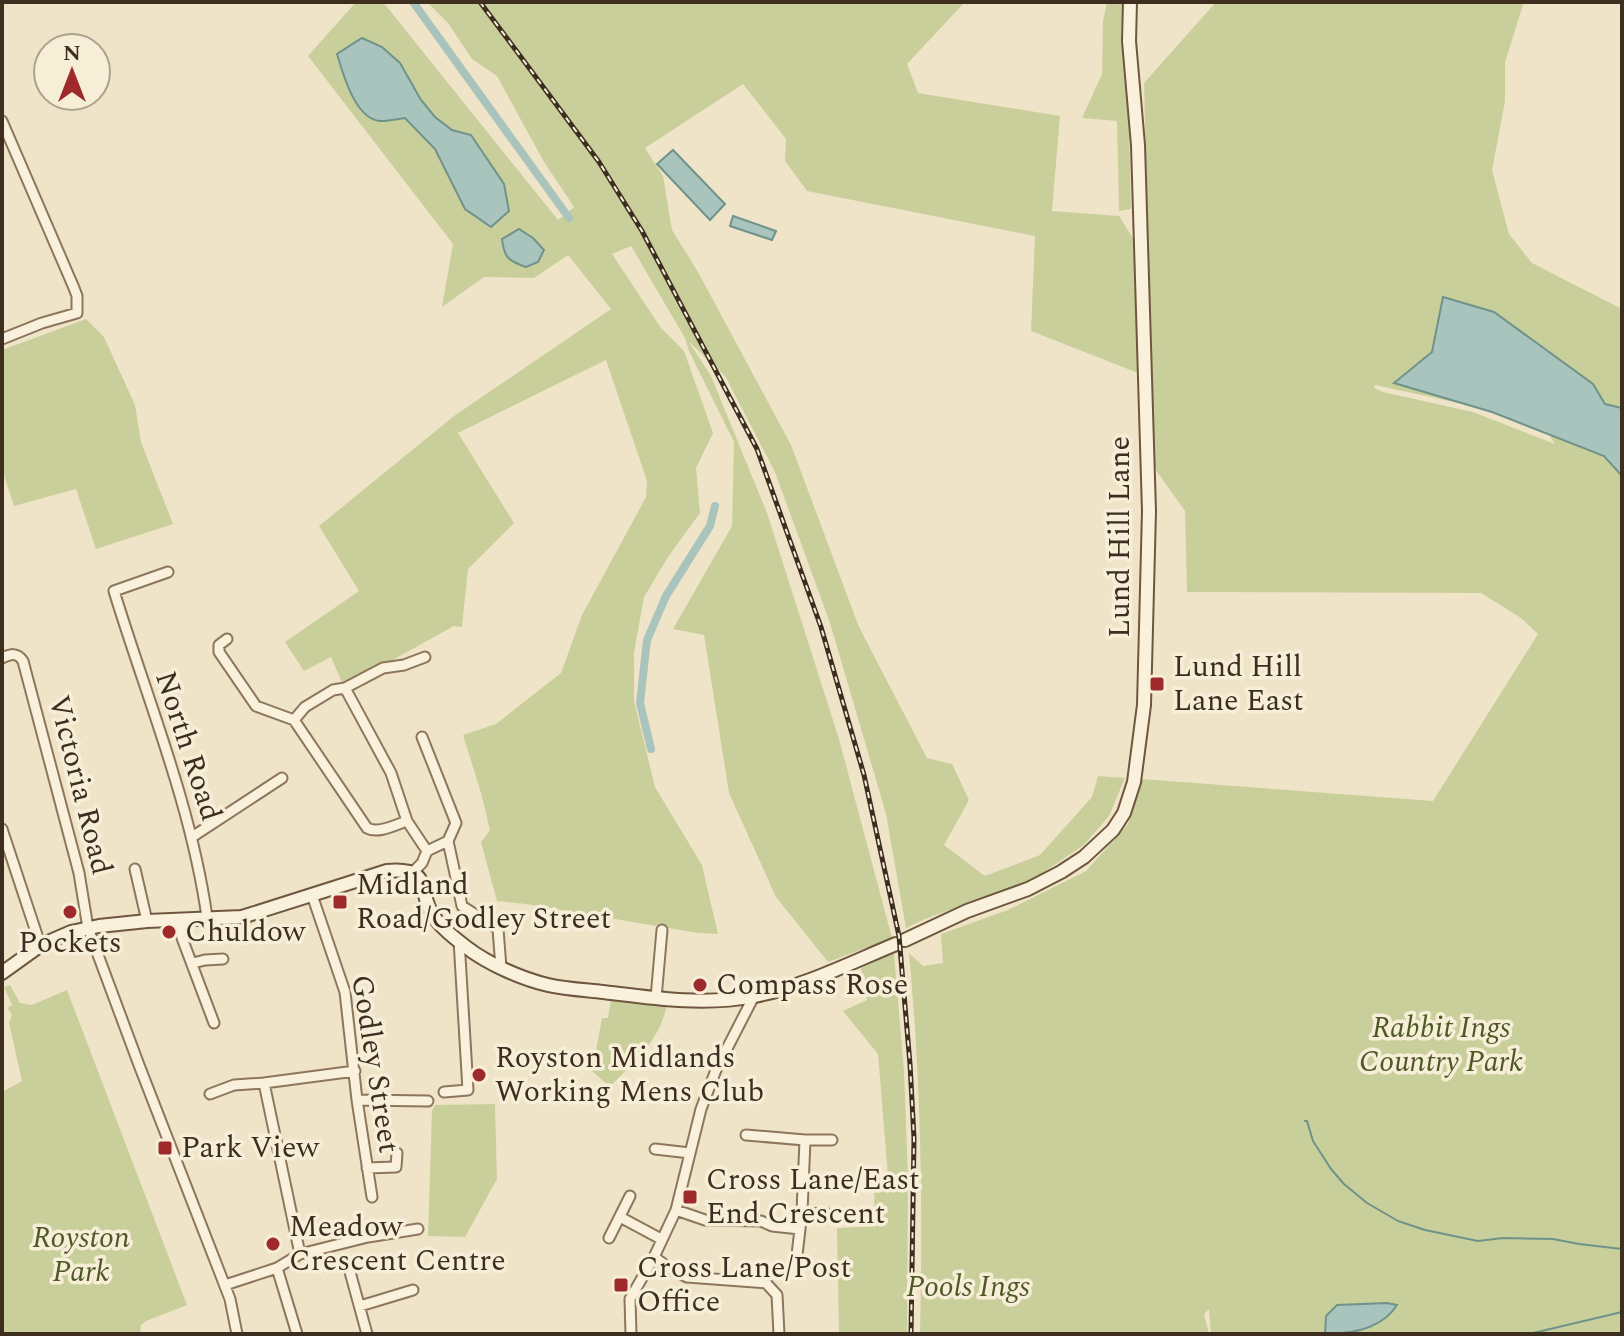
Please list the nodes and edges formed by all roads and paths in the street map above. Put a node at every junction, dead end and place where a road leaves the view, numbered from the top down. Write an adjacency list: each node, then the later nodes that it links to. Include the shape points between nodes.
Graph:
1 (1130, 2): 31 (main road, Lund Hill Lane, via 1149,511 1144,705 1134,782 1124,813 1084,857 1028,889 811,980)
2 (2, 121): 3 (street, via 74,288 77,313)
3 (2, 339)
4 (168, 572): 14 (street, North Road, via 114,591)
5 (227, 639): 9 (street, via 219,652 256,706)
6 (425, 657): 8 (street, via 383,668)
7 (2, 658): 23 (street, Victoria Road, via 20,656 23,661 79,873)
8 (345, 688): 9 (street, via 305,707); 12 (street, via 391,773)
9 (294, 720): 12 (street, via 367,828)
10 (422, 737): 15 (street, via 456,823)
11 (282, 778): 14 (street)
12 (407, 821): 16 (street)
13 (2, 829): 26 (street)
14 (192, 837): 20 (street, North Road)
15 (448, 841): 16 (street); 29 (street, via 462,906 498,929)
16 (427, 851): 18 (street)
17 (135, 869): 22 (street)
18 (413, 872): 19 (main road, via 387,871); 25 (main road, Lund Hill Lane, via 435,919)
19 (312, 895): 20 (main road, via 251,915); 34 (street, Godley Street, via 345,992)
20 (207, 917): 21 (main road)
21 (180, 919): 22 (main road); 28 (street)
22 (147, 921): 23 (main road)
23 (88, 928): 26 (main road); 62 (street)
24 (662, 930): 32 (street)
25 (459, 940): 29 (main road, Lund Hill Lane); 36 (street, via 468,1090)
26 (41, 945): 30 (main road)
27 (223, 959): 28 (street)
28 (193, 963): 33 (street)
29 (501, 968): 32 (main road, Lund Hill Lane, via 548,985)
30 (2, 973)
31 (754, 996): 32 (main road, Lund Hill Lane); 45 (street, via 716,1070)
32 (656, 998)
33 (214, 1023)
34 (355, 1071): 35 (street); 38 (street, Godley Street)
35 (264, 1083): 37 (street, via 234,1085); 57 (street)
36 (444, 1092)
37 (210, 1094)
38 (357, 1100): 39 (street); 46 (street, Godley Street)
39 (428, 1101)
40 (746, 1135): 41 (street)
41 (805, 1140): 42 (street); 50 (street)
42 (832, 1140)
43 (655, 1149): 45 (street)
44 (397, 1153): 46 (street, via 396,1171)
45 (690, 1153): 49 (street)
46 (367, 1168): 48 (street, Godley Street)
47 (630, 1196): 52 (street)
48 (372, 1197)
49 (676, 1210): 54 (street, via 705,1220 761,1221); 56 (street)
50 (802, 1212): 51 (street); 54 (street)
51 (837, 1215)
52 (620, 1217): 55 (street); 56 (street)
53 (418, 1229): 57 (street)
54 (800, 1229): 58 (street)
55 (609, 1238)
56 (661, 1239): 59 (street)
57 (300, 1254): 61 (street)
58 (797, 1255)
59 (654, 1257): 68 (street, via 630,1299); 69 (street, via 687,1277 766,1283 777,1295)
60 (347, 1261): 64 (street)
61 (277, 1268): 62 (street); 66 (street)
62 (225, 1285): 65 (street)
63 (413, 1290): 64 (street)
64 (360, 1306): 67 (street)
65 (237, 1334)
66 (297, 1334)
67 (367, 1334)
68 (631, 1334)
69 (779, 1334)

